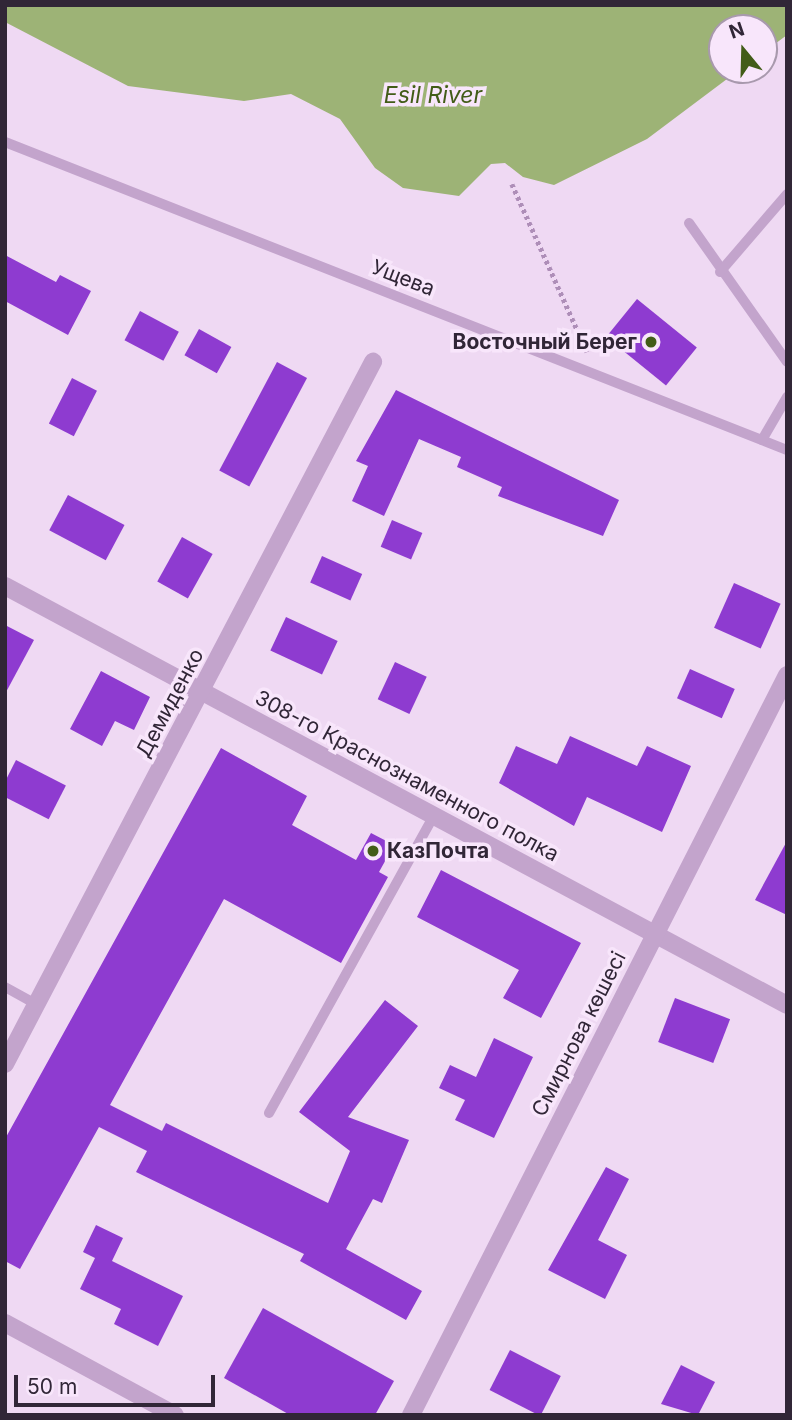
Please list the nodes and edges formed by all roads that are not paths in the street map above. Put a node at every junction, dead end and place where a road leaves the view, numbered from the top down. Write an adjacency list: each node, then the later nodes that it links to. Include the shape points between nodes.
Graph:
1 (5, 142): 8 (lane, Ущева)
2 (787, 194): 4 (lane)
3 (689, 223): 4 (lane)
4 (720, 272): 6 (lane)
5 (373, 362): 12 (street, Демиденко)
6 (787, 362)
7 (787, 397): 8 (lane)
8 (762, 440): 9 (lane, Ущева)
9 (787, 450)
10 (5, 586): 12 (street, 308-го Краснознаменного полка)
11 (787, 675): 14 (street, Смирнова көшесі)
12 (202, 691): 13 (street, 308-го Краснознаменного полка); 17 (street, Демиденко)
13 (433, 817): 14 (street, 308-го Краснознаменного полка); 19 (lane)
14 (655, 934): 16 (street, 308-го Краснознаменного полка); 22 (street, Смирнова көшесі)
15 (5, 987): 17 (lane)
16 (787, 1004)
17 (37, 1005): 18 (street, Демиденко)
18 (5, 1065)
19 (269, 1113)
20 (5, 1323): 21 (street)
21 (175, 1415)
22 (411, 1415)

